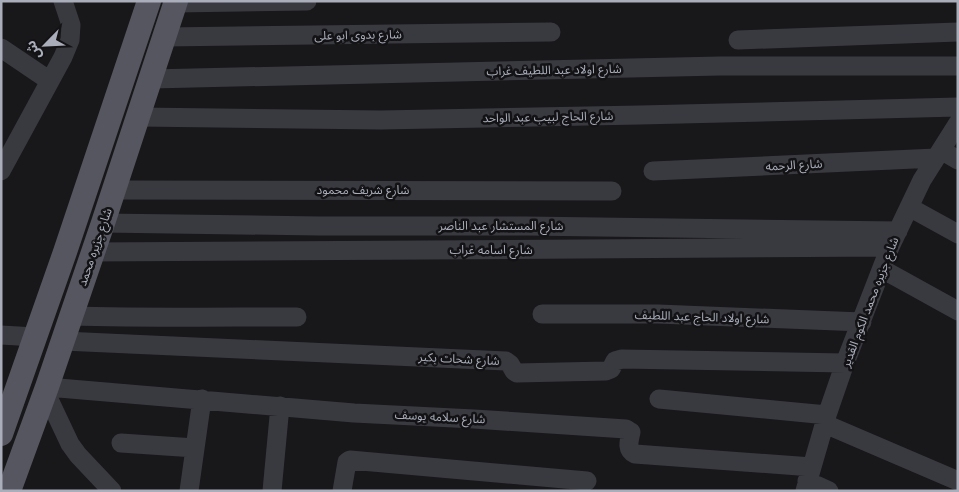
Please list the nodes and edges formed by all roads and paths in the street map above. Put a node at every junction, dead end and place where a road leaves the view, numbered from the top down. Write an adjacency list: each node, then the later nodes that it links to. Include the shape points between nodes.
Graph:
1 (63, 1): 12 (street, via 71,25 70,40)
2 (149, 1): 34 (main road)
3 (307, 1): 4 (street)
4 (176, 2): 7 (main road, شارع جزيره محمد)
5 (550, 32): 7 (street, شارع بدوى ابو على)
6 (958, 32): 8 (street)
7 (164, 38): 11 (main road, شارع جزيره محمد)
8 (738, 40)
9 (1, 48): 12 (street)
10 (958, 66): 11 (street, شارع اولاد عبد اللطيف غراب, via 720,66)
11 (151, 79): 14 (main road, شارع جزيره محمد)
12 (50, 80): 18 (street)
13 (958, 107): 14 (street, شارع الحاج لبيب عبد الواحد, via 381,120)
14 (139, 116): 20 (main road, شارع جزيره محمد)
15 (958, 123): 16 (street, شارع جزيره محمد الكوم القدير)
16 (938, 154): 17 (street); 19 (street, شارع الرحمه); 22 (street, شارع جزيره محمد الكوم القدير)
17 (958, 160)
18 (1, 171)
19 (653, 171)
20 (115, 190): 21 (street, شارع شريف محمود); 23 (main road, شارع جزيره محمد)
21 (612, 191)
22 (910, 207): 24 (street); 25 (street, شارع جزيره محمد الكوم القدير)
23 (103, 224): 25 (street, شارع المستشار عبد الناصر, via 526,226); 26 (main road, شارع جزيره محمد)
24 (958, 234)
25 (894, 239): 26 (street, شارع اسامه غراب); 27 (street, شارع جزيره محمد الكوم القدير)
26 (93, 252): 30 (main road, شارع جزيره محمد)
27 (882, 268): 28 (street); 32 (street, شارع جزيره محمد الكوم القدير)
28 (958, 311)
29 (542, 314): 32 (street, شارع اولاد الحاج عبد اللطيف, via 658,314)
30 (71, 316): 31 (street); 35 (main road, شارع جزيره محمد)
31 (297, 317)
32 (862, 322): 36 (street, شارع جزيره محمد الكوم القدير)
33 (1, 335): 34 (street)
34 (36, 337): 42 (main road)
35 (63, 341): 36 (street, شارع شحات بكير, via 506,362 518,373 606,371 615,361 622,359); 37 (main road, شارع جزيره محمد)
36 (845, 363): 41 (street, شارع جزيره محمد الكوم القدير)
37 (46, 389): 38 (street, شارع سلامه يوسف); 48 (main road, شارع جزيره محمد); 49 (street, via 70,444)
38 (202, 399): 40 (street, شارع سلامه يوسف); 44 (street)
39 (659, 399): 41 (street)
40 (280, 406): 46 (street, شارع سلامه يوسف, via 626,429 630,432 630,452 635,454); 51 (street)
41 (826, 420): 46 (street, شارع جزيره محمد الكوم القدير); 47 (street)
42 (1, 434)
43 (121, 443): 44 (street)
44 (195, 448): 50 (street)
45 (587, 480): 52 (street, via 350,460)
46 (808, 480): 53 (street)
47 (958, 482)
48 (9, 491)
49 (112, 491)
50 (189, 491)
51 (272, 491)
52 (342, 491)
53 (829, 491)

